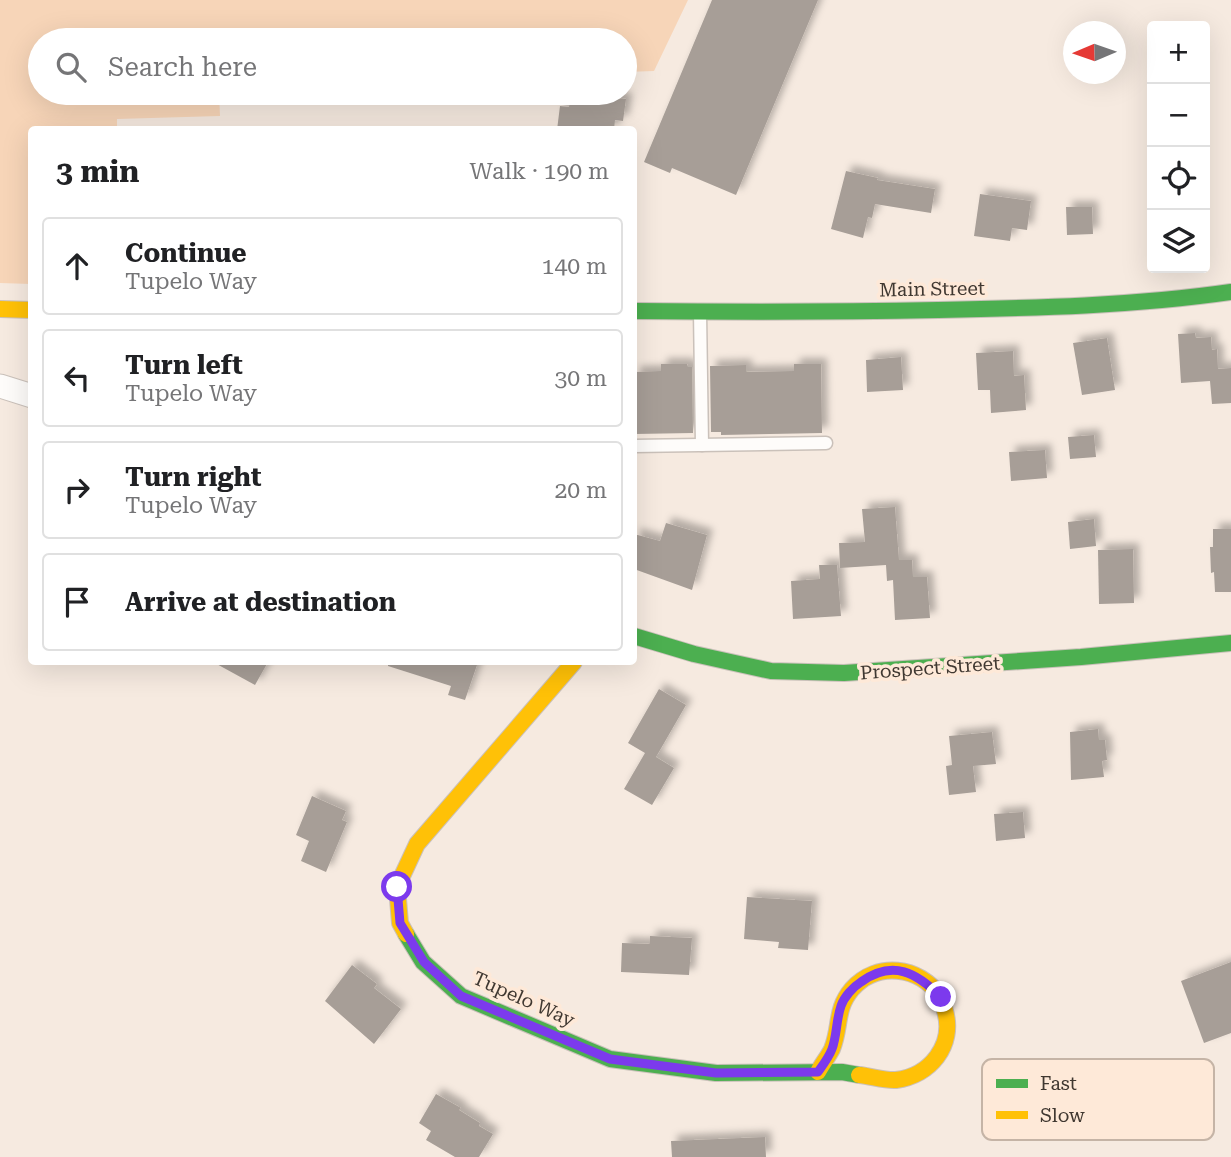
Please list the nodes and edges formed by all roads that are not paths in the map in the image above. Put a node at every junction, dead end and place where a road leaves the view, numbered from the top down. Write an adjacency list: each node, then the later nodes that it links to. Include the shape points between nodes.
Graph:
1 (1231, 292): 5 (street, Main Street, via 1012,309)
2 (0, 309): 3 (street)
3 (28, 310)
4 (637, 311): 5 (street, Main Street)
5 (700, 312): 9 (lane)
6 (0, 386): 7 (street)
7 (28, 395)
8 (826, 443): 9 (lane)
9 (702, 445): 10 (lane)
10 (637, 446)
11 (637, 637): 12 (street, Prospect Street, via 771,671 844,673)
12 (1231, 643)
13 (571, 665): 14 (street, Tupelo Way, via 417,844 397,887 400,923 424,962 461,996 610,1059 716,1073)
14 (818, 1072): 14 (street, Tupelo Way, via 895,1080 920,1073 937,1059 947,1039 941,997 909,972 872,973 841,1004 832,1048)

